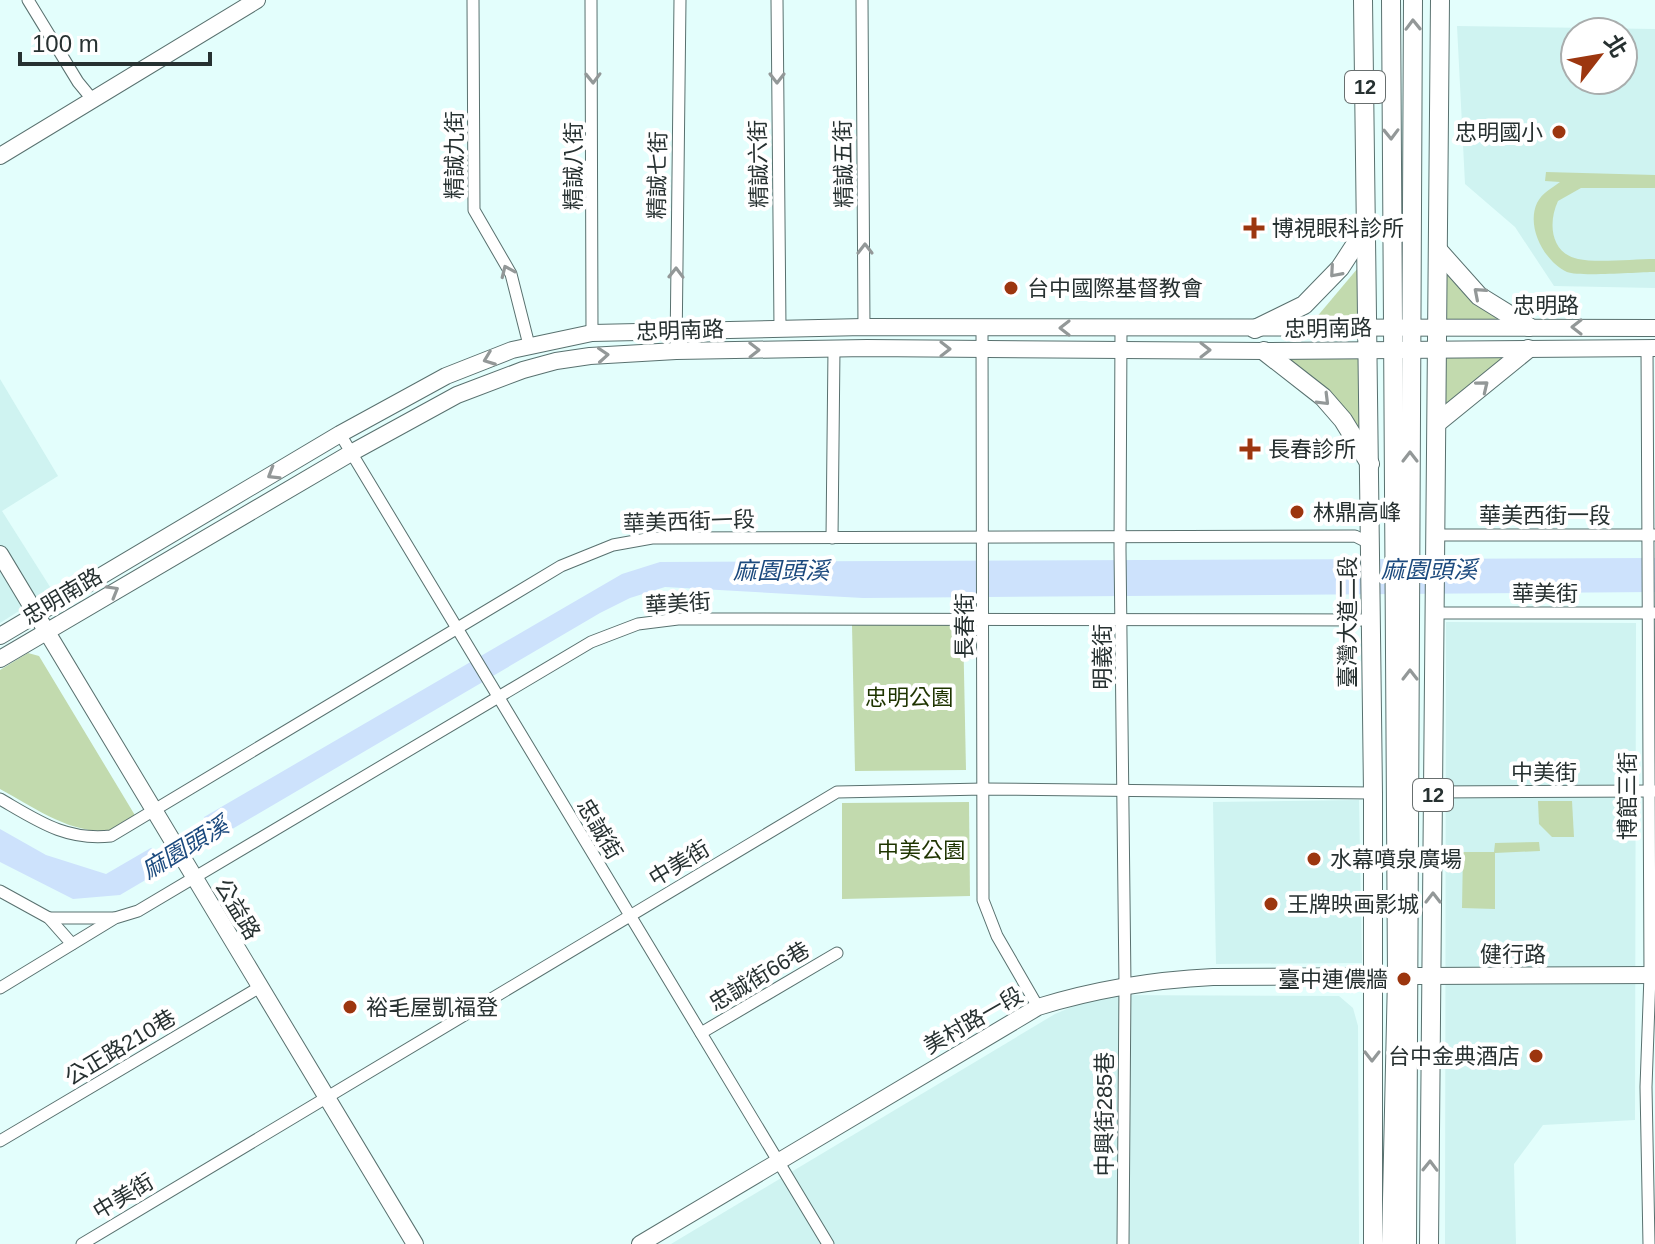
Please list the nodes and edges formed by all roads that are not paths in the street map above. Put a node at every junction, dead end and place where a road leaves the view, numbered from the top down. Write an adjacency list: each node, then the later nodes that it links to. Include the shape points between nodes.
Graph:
1 (28, 0): 12 (street)
2 (257, 0): 12 (main road)
3 (473, 0): 28 (street, 精誠九街, one-way to 3, via 511,274 474,210)
4 (591, 0): 27 (street, 精誠八街, one-way to 27)
5 (680, 0): 26 (street, 精誠七街, one-way to 5)
6 (777, 0): 20 (street, 精誠六街, one-way to 20)
7 (862, 0): 16 (street, 精誠五街, one-way to 7)
8 (1363, 0): 14 (main road, 臺灣大道二段 / 12)
9 (1391, 0): 17 (main road, 12, one-way to 17)
10 (1413, 0): 17 (main road, 12, one-way to 10)
11 (1440, 0): 15 (main road, 12)
12 (92, 99): 13 (main road)
13 (0, 156)
14 (1367, 174): 23 (main road, 臺灣大道二段 / 12); 25 (main road, one-way to 25, via 1355,245 1340,268 1304,305)
15 (1438, 250): 18 (main road, 12); 19 (main road, one-way to 15, via 1479,296)
16 (864, 327): 20 (main road, 忠明南路); 21 (main road, 忠明南路)
17 (1402, 327): 18 (main road, 忠明南路); 23 (main road, 忠明南路); 32 (main road, 12)
18 (1437, 327): 19 (main road, 忠明路); 33 (main road, 12)
19 (1529, 327): 24 (main road, 忠明路, one-way to 19)
20 (780, 328): 26 (main road, 忠明南路)
21 (982, 328): 22 (main road, 忠明南路, one-way to 21); 31 (street, 長春街)
22 (1121, 328): 25 (main road, 忠明南路); 35 (street, 明義街)
23 (1367, 328): 25 (main road, 忠明南路); 36 (main road, 臺灣大道二段 / 12)
24 (1655, 328)
25 (1255, 329)
26 (675, 330): 27 (main road, 忠明南路); 37 (street, 精誠七街)
27 (592, 333): 28 (main road, 忠明南路)
28 (529, 345): 40 (main road, 忠明南路, one-way to 40, via 446,376)
29 (1651, 348): 34 (main road, 忠明路); 45 (street, 博館三街)
30 (834, 349): 31 (main road, 忠明南路, one-way to 31); 37 (main road, 忠明南路, one-way to 30); 46 (street)
31 (984, 349): 35 (main road, 忠明南路); 47 (street, 長春街)
32 (1403, 349): 33 (main road, 忠明南路); 36 (main road, 忠明南路); 77 (main road, 12)
33 (1438, 349): 34 (main road, 忠明路); 39 (main road, 12)
34 (1528, 349): 39 (main road, one-way to 34)
35 (1121, 350): 38 (main road, 忠明南路, one-way to 38); 43 (street, 明義街)
36 (1368, 350): 38 (main road, 忠明南路); 42 (main road, 臺灣大道二段 / 12)
37 (676, 351): 41 (main road, 忠明南路, one-way to 37, via 457,395 523,370 590,356)
38 (1264, 351): 42 (main road, one-way to 42, via 1323,397)
39 (1437, 423): 44 (main road, 12)
40 (340, 434): 41 (street, 忠誠街); 52 (main road, 忠明南路, one-way to 52)
41 (351, 453): 56 (main road, 忠明南路, one-way to 41); 57 (street, 忠誠街)
42 (1370, 464): 48 (main road, 臺灣大道二段 / 12)
43 (1121, 535): 47 (street, 華美西街一段); 48 (street, 華美西街一段, via 1355,536); 54 (street, 明義街)
44 (1436, 535): 45 (street, 華美西街一段); 51 (main road, 12)
45 (1649, 537): 50 (street, 博館三街)
46 (832, 538): 47 (street, 華美西街一段); 57 (street, 華美西街一段, via 652,538 613,545 561,566)
47 (984, 540): 53 (street, 長春街)
48 (1371, 544): 55 (main road, 臺灣大道二段 / 12)
49 (0, 554): 52 (main road, 公益路)
50 (1650, 610): 51 (street, 華美街); 63 (street, 博館三街)
51 (1435, 613): 64 (main road, 12)
52 (37, 614): 56 (main road, 公益路); 58 (main road, 忠明南路)
53 (984, 614): 54 (street, 華美街); 60 (street, 華美街, via 638,624 591,642); 61 (street, 長春街)
54 (1121, 614): 55 (street, 華美街); 62 (street, 明義街)
55 (1371, 620): 65 (main road, 臺灣大道二段 / 12)
56 (46, 631): 59 (main road, 忠明南路); 67 (main road, 公益路)
57 (459, 634): 60 (street, 忠誠街); 67 (street, 華美西街一段)
58 (0, 636)
59 (0, 659)
60 (496, 696): 68 (street, 華美街); 70 (street, 忠誠街)
61 (984, 789): 62 (street, 中美街); 70 (street, 中美街, via 837,792); 82 (street, 長春街, via 983,900 997,936)
62 (1123, 791): 65 (street, 中美街); 79 (street, 明義街)
63 (1651, 791): 64 (street, 中美街); 75 (street, 博館三街)
64 (1433, 792): 76 (main road, 12, one-way to 64)
65 (1373, 793): 78 (main road, 臺灣大道二段 / 12)
66 (0, 799): 67 (street, 華美西街一段, via 47,826 83,838 111,836)
67 (158, 817): 68 (main road, 公益路)
68 (192, 875): 72 (street, 華美街, via 138,911); 80 (main road, 公益路)
69 (0, 891): 71 (street)
70 (629, 916): 83 (street, 忠誠街); 84 (street, 中美街)
71 (49, 918): 72 (street); 73 (street)
72 (115, 918): 73 (street, 華美街)
73 (72, 944): 81 (street, 華美街)
74 (837, 953): 83 (street, 忠誠街66巷)
75 (1652, 975): 76 (main road, 健行路); 96 (street, 博館三街, via 1646,1087)
76 (1433, 976): 77 (main road, 健行路); 95 (main road, 12, one-way to 76)
77 (1403, 977): 78 (main road, 健行路); 93 (main road, 12); 94 (main road, 12)
78 (1372, 978): 79 (main road, 美村路一段, via 1213,977); 92 (main road, 臺灣大道二段 / 12, one-way to 92)
79 (1125, 985): 82 (main road, 美村路一段); 91 (street, 中興街285巷)
80 (260, 987): 84 (main road, 公益路); 85 (street, 公正路210巷)
81 (0, 988)
82 (1038, 1007): 86 (main road, 美村路一段)
83 (701, 1033): 86 (street, 忠誠街)
84 (326, 1097): 87 (street, 中美街); 88 (main road, 公益路)
85 (0, 1141)
86 (778, 1161): 89 (main road, 美村路一段); 90 (street, 忠誠街)
87 (82, 1244)
88 (415, 1244)
89 (640, 1244)
90 (828, 1244)
91 (1123, 1244)
92 (1373, 1244)
93 (1391, 1244)
94 (1407, 1244)
95 (1429, 1244)
96 (1649, 1244)

